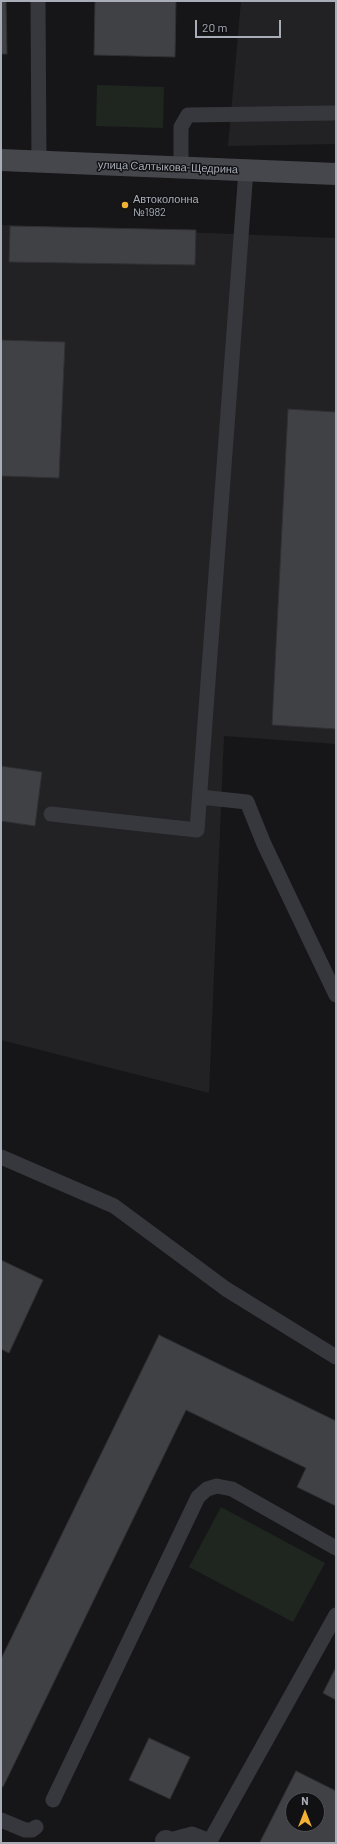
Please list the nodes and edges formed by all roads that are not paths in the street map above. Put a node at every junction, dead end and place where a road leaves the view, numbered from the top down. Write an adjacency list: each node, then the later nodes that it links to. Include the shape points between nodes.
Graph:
1 (38, 1): 4 (lane)
2 (333, 113): 5 (lane, via 188,115 181,127)
3 (1, 160): 4 (street, улица Салтыкова-Щедрина)
4 (39, 162): 5 (street, улица Салтыкова-Щедрина)
5 (181, 168): 6 (street, улица Салтыкова-Щедрина)
6 (246, 170): 7 (street, улица Салтыкова-Щедрина); 8 (lane)
7 (336, 174)
8 (200, 797): 9 (lane, via 197,830); 10 (lane, via 247,802 264,844)
9 (51, 814)
10 (336, 995)
11 (1, 1157): 12 (lane, via 114,1206 226,1289)
12 (336, 1356)
13 (336, 1548): 15 (lane, via 232,1489 216,1486 202,1493)
14 (336, 1615): 19 (lane)
15 (53, 1800)
16 (1, 1820): 17 (lane, via 25,1830)
17 (36, 1827)
18 (166, 1842): 19 (lane, via 192,1834)
19 (212, 1842)

